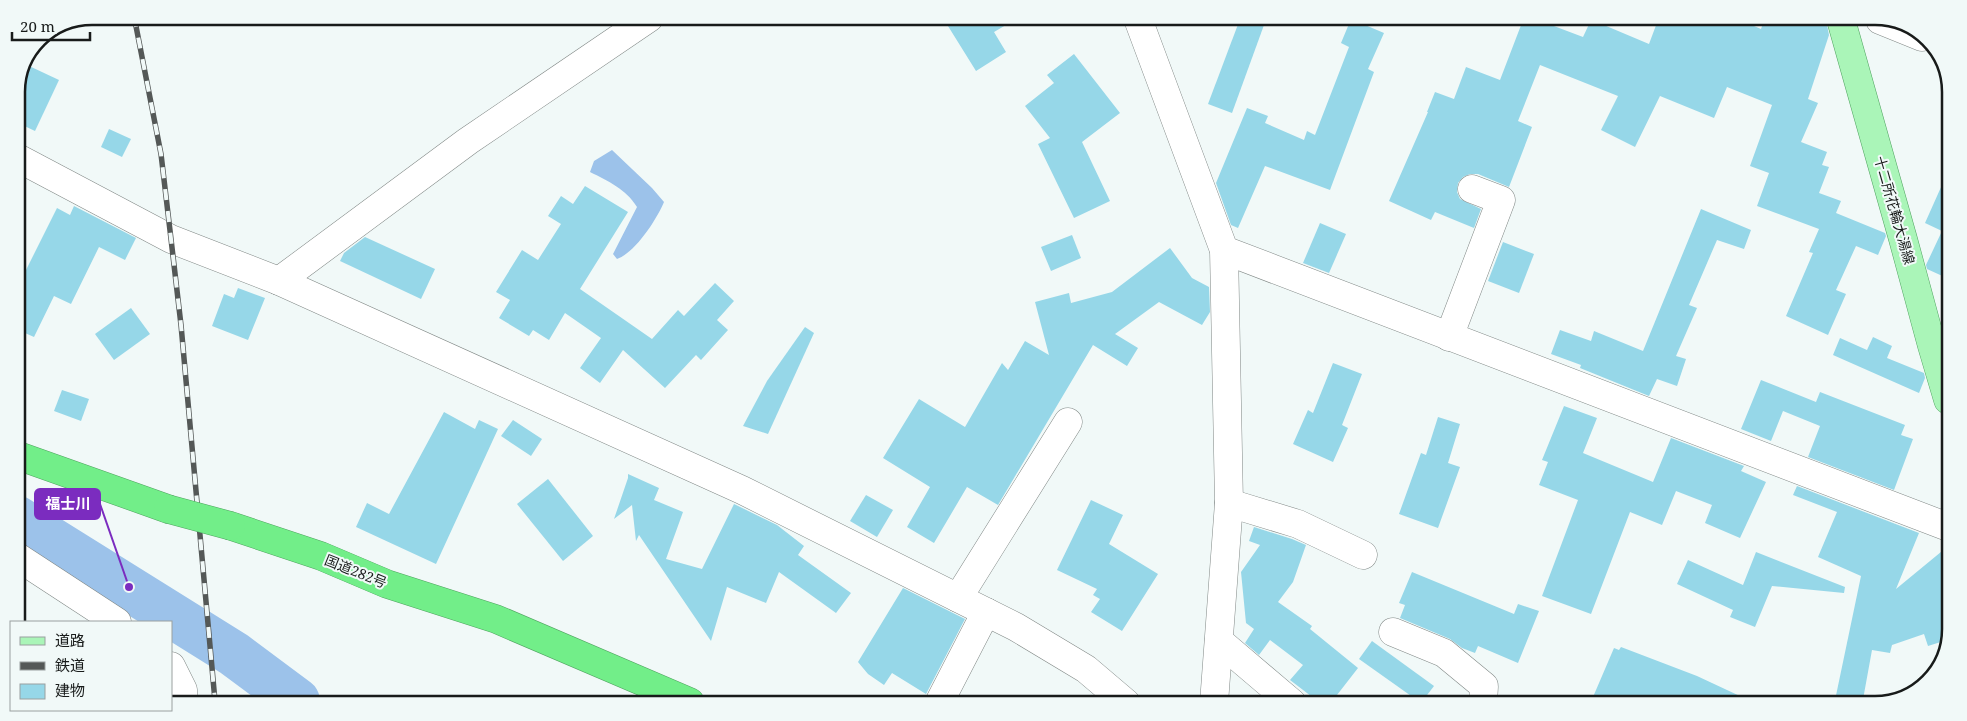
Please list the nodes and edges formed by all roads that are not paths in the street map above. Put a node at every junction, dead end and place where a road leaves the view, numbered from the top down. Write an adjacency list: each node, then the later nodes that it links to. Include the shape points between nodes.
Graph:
1 (640, 25): 7 (street, via 468,142)
2 (1140, 25): 6 (street)
3 (1842, 25): 9 (main road, 十二所花輪大湯線)
4 (25, 162): 7 (street, via 171,239)
5 (1472, 189): 8 (street, via 1501,200)
6 (1224, 250): 8 (street); 12 (street)
7 (279, 281): 16 (street, via 742,490)
8 (1449, 337): 13 (street)
9 (1942, 380)
10 (1068, 422): 16 (street)
11 (25, 458): 23 (highway, 国道282号, bridge, via 168,509 321,556 387,584 496,619)
12 (1229, 503): 14 (street, via 1298,524); 20 (street)
13 (1942, 525)
14 (1363, 555)
15 (25, 562): 18 (street)
16 (958, 598): 17 (street)
17 (986, 612): 24 (street); 25 (street, via 1086,669)
18 (115, 621)
19 (1393, 632): 28 (street, via 1444,654 1484,686)
20 (1219, 640): 26 (street); 27 (street)
21 (172, 668): 22 (street)
22 (184, 696)
23 (676, 696)
24 (943, 696)
25 (1118, 696)
26 (1215, 696)
27 (1284, 696)
28 (1483, 696)

